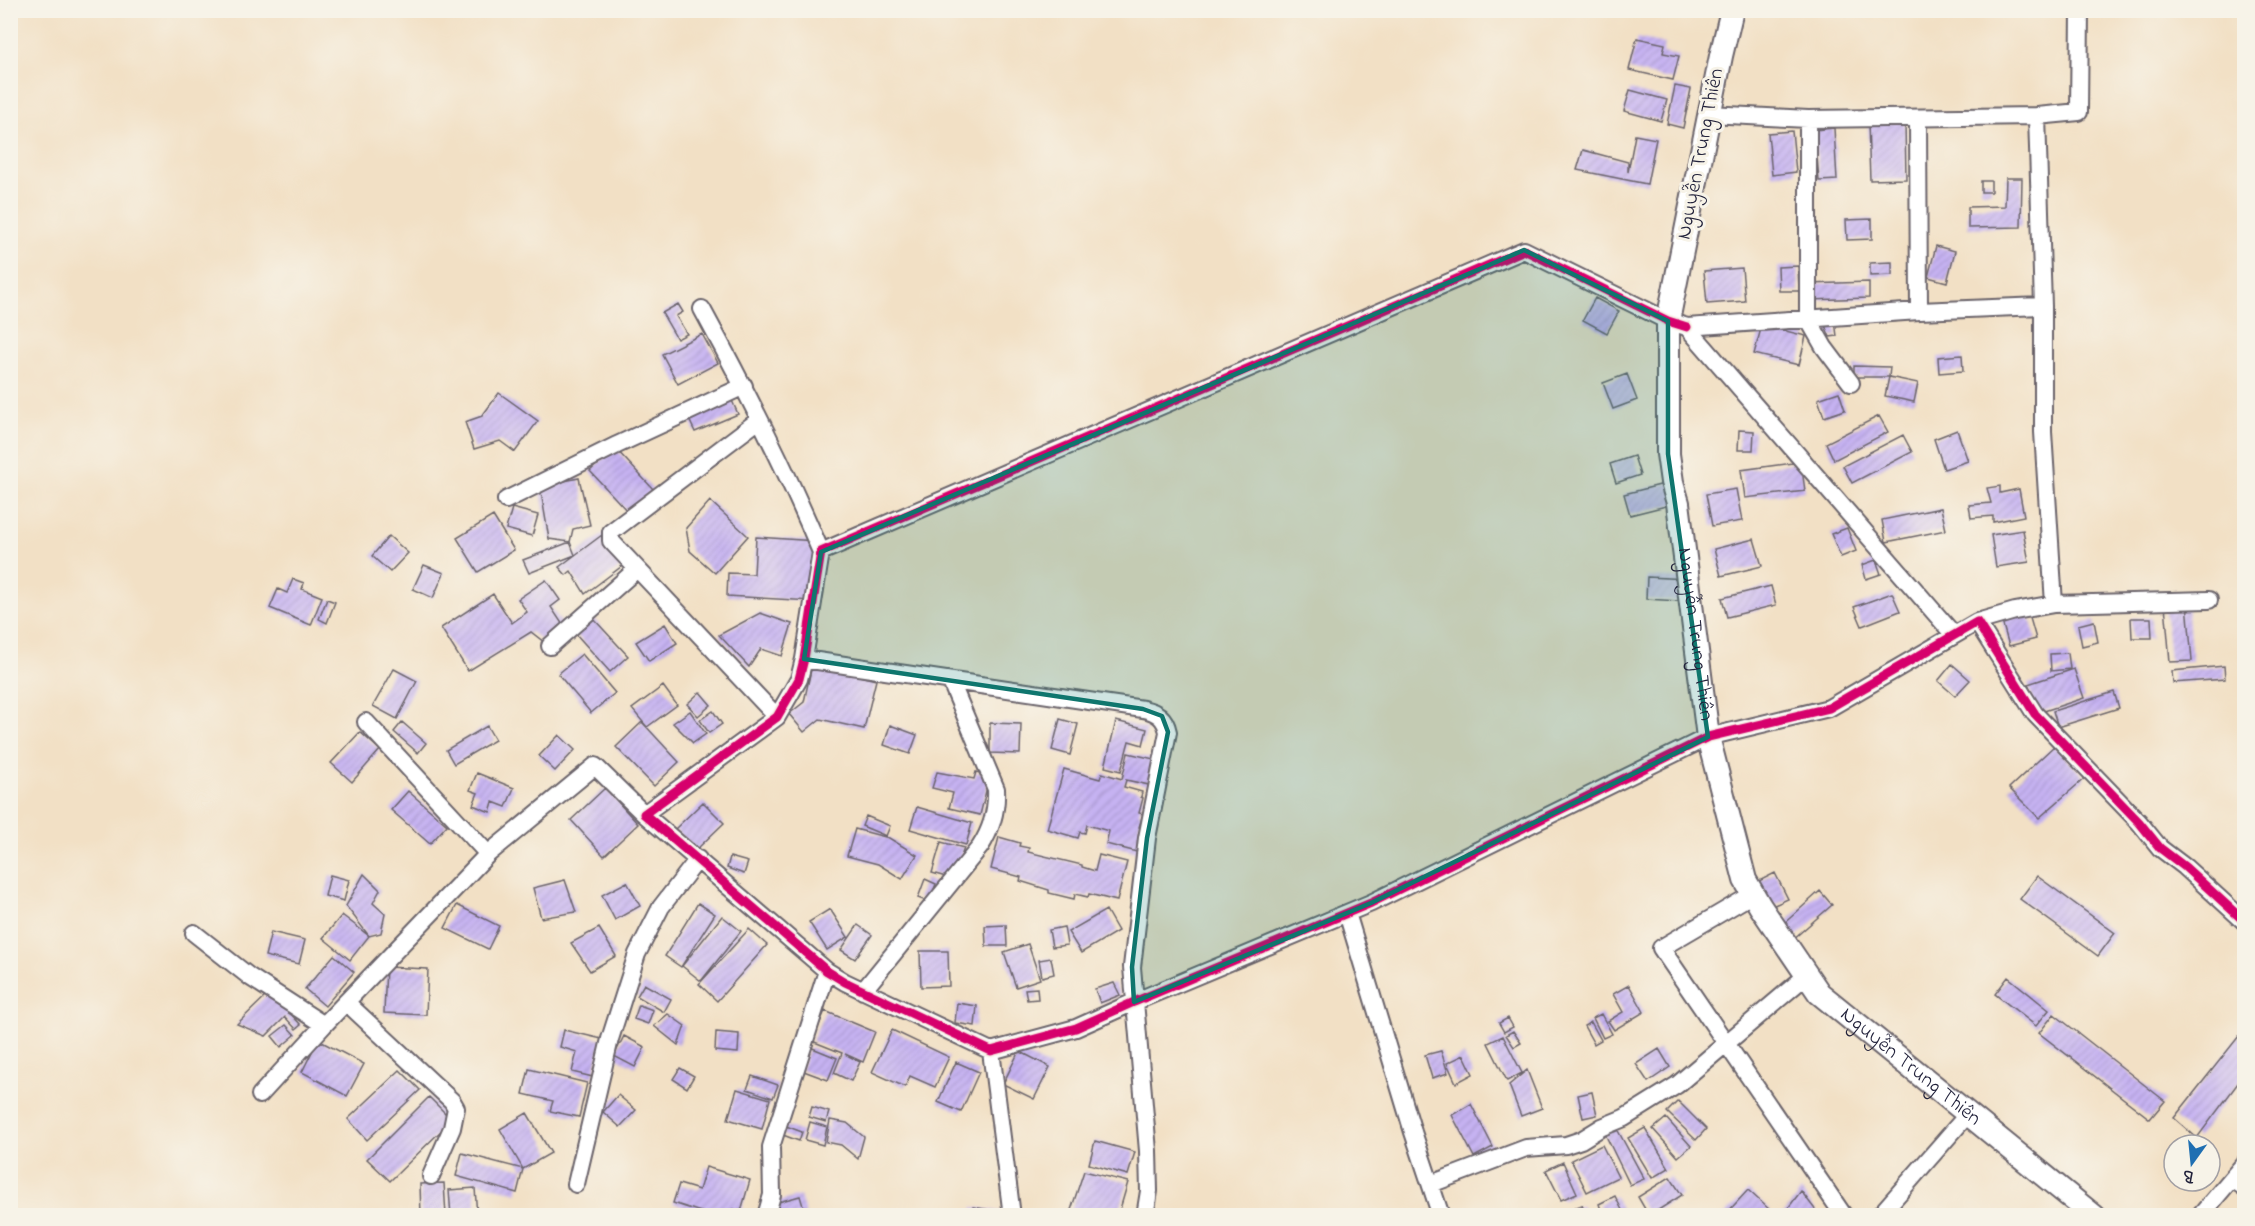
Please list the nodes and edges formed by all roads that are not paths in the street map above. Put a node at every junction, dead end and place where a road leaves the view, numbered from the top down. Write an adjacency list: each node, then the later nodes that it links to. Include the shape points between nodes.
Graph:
1 (1732, 10): 3 (street, Nguyễn Trung Thiên)
2 (2080, 10): 4 (street, via 2079,112)
3 (1709, 114): 6 (street); 11 (street, Nguyễn Trung Thiên)
4 (2037, 116): 5 (street); 7 (street)
5 (1918, 118): 6 (street); 9 (street)
6 (1808, 119): 10 (street)
7 (2043, 306): 9 (street); 19 (street, via 2043,432)
8 (702, 309): 13 (street)
9 (1919, 311): 10 (street)
10 (1808, 319): 11 (street); 12 (street)
11 (1677, 324): 16 (street, via 1524,250); 21 (street); 27 (street, Nguyễn Trung Thiên, via 1668,454)
12 (1851, 383)
13 (744, 386): 14 (street); 15 (street)
14 (759, 420): 16 (street); 17 (street, via 611,531 611,541)
15 (506, 500)
16 (821, 552): 23 (street)
17 (637, 568): 22 (street); 25 (street)
18 (2209, 600): 19 (street)
19 (2054, 604): 20 (street)
20 (1977, 622): 21 (street); 33 (street, via 2035,714 2160,848)
21 (1954, 635): 27 (street, via 1829,708)
22 (550, 646)
23 (804, 659): 24 (street); 25 (street, via 799,679)
24 (951, 682): 37 (street, via 996,789 992,821 969,862); 39 (street, via 1143,709 1162,716 1167,724 1147,838 1132,967)
25 (777, 717): 28 (street)
26 (366, 722): 29 (street)
27 (1708, 737): 31 (street, Nguyễn Trung Thiên, via 1745,880); 32 (street)
28 (644, 814): 29 (street, via 595,766); 30 (street)
29 (488, 854): 38 (street)
30 (698, 859): 35 (street); 48 (street, via 661,907 637,954 610,1039)
31 (1753, 894): 36 (street, Nguyễn Trung Thiên); 41 (street, via 1662,948)
32 (1347, 913): 39 (street); 49 (street)
33 (2244, 921)
34 (194, 933): 40 (street, via 250,977)
35 (827, 971): 37 (street); 50 (street, via 771,1147 772,1195)
36 (1807, 975): 41 (street); 44 (street, Nguyễn Trung Thiên, via 1819,993)
37 (863, 991): 42 (street)
38 (346, 1002): 40 (street); 46 (street, via 456,1108 452,1128)
39 (1134, 1002): 42 (street, via 1076,1028); 52 (street, via 1148,1160)
40 (324, 1025): 43 (street)
41 (1727, 1043): 49 (street, via 1677,1085 1581,1140 1526,1148); 54 (street)
42 (990, 1051): 51 (street)
43 (260, 1095)
44 (1968, 1114): 55 (street); 56 (street, Nguyễn Trung Thiên)
45 (2244, 1164): 47 (street)
46 (431, 1176)
47 (2238, 1183): 57 (street)
48 (576, 1184)
49 (1431, 1184): 53 (street)
50 (766, 1215)
51 (1012, 1215)
52 (1145, 1215)
53 (1441, 1215)
54 (1844, 1215)
55 (1879, 1215)
56 (2094, 1215)
57 (2200, 1215)

